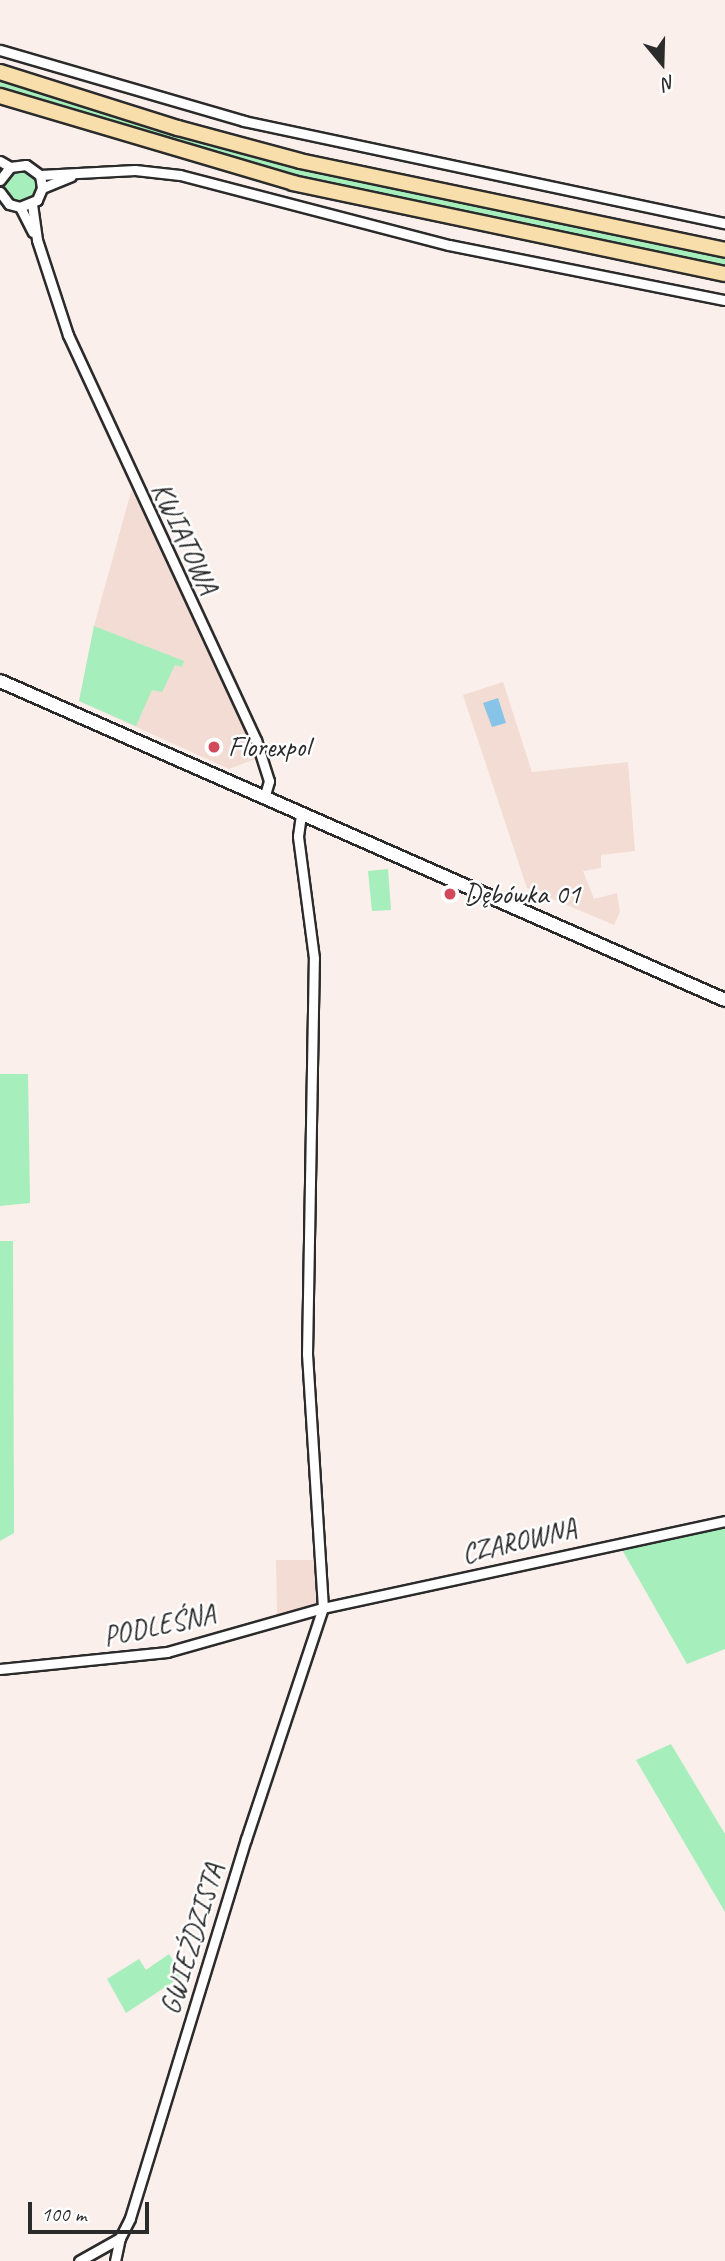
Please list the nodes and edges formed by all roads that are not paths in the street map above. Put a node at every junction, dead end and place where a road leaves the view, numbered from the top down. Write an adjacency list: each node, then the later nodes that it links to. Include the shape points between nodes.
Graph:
1 (0, 50): 13 (street, via 244,121)
2 (0, 72): 15 (main road, via 289,158)
3 (0, 96): 16 (main road, via 293,183)
4 (0, 161): 5 (street)
5 (10, 167): 7 (street, via 26,165); 8 (street)
6 (76, 174): 7 (street); 9 (street); 17 (street, via 135,170 180,175 486,253)
7 (40, 175): 9 (street)
8 (0, 177)
9 (43, 188): 11 (street)
10 (0, 192): 12 (street, via 9,204)
11 (32, 205): 12 (street); 14 (street)
12 (20, 207): 14 (street)
13 (725, 223)
14 (37, 240): 19 (street, KWIATOWA, via 90,388 256,740 269,781)
15 (725, 250)
16 (725, 274)
17 (725, 300)
18 (0, 681): 19 (street)
19 (264, 798): 20 (street)
20 (300, 814): 21 (street); 23 (street, via 298,836 314,958 306,1339)
21 (725, 1000)
22 (725, 1521): 23 (street, CZAROWNA)
23 (323, 1608): 24 (street, PODLEŚNA, via 167,1652); 25 (street, GWIEŹDZISTA)
24 (0, 1669)
25 (120, 2238): 26 (street); 27 (street, GWIEŹDZISTA)
26 (79, 2261)
27 (115, 2261)

